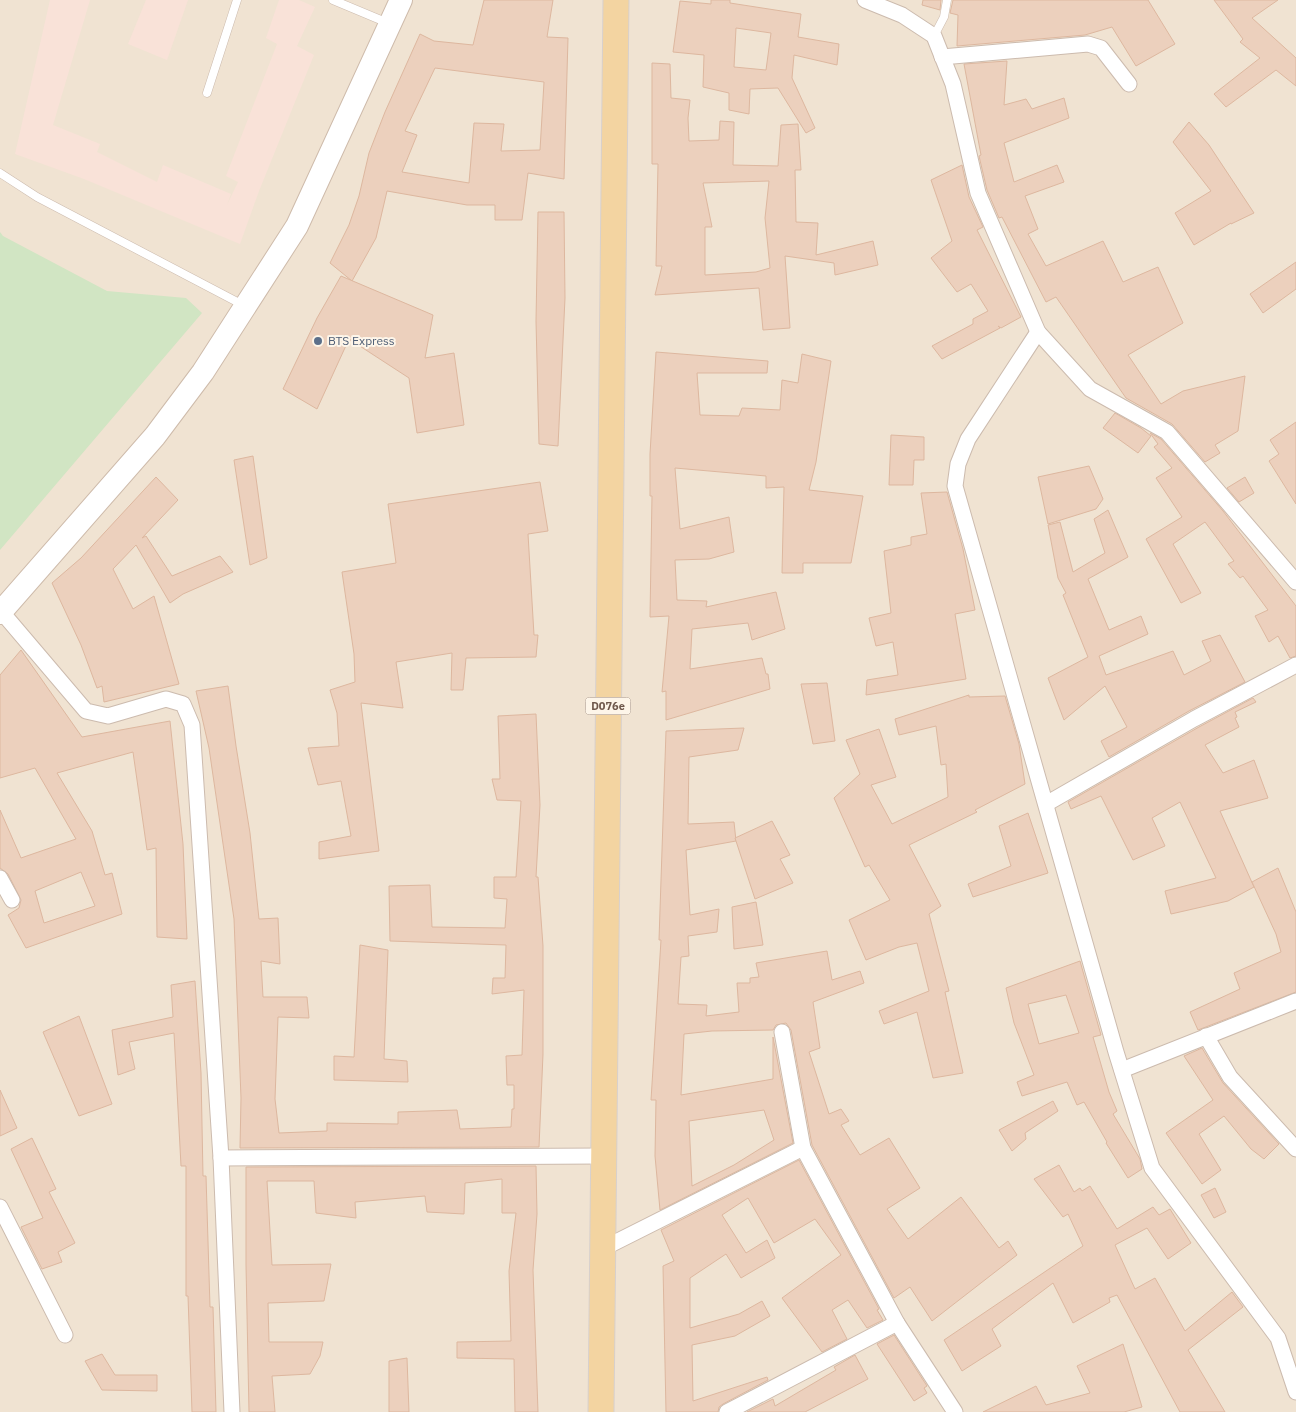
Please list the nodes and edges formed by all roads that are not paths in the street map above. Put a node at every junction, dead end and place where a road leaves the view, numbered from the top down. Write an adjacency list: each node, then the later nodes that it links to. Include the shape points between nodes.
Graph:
1 (237, 0): 11 (lane)
2 (334, 0): 7 (lane)
3 (401, 0): 7 (street)
4 (616, 0): 27 (main road, D076e)
5 (865, 0): 8 (street, via 902,15)
6 (947, 0): 8 (lane, via 944,17)
7 (390, 24): 13 (street, via 297,226)
8 (934, 36): 9 (street)
9 (942, 57): 10 (street, via 1088,44 1101,48); 14 (street, via 953,84 978,193)
10 (1129, 84)
11 (206, 93)
12 (0, 173): 13 (lane, via 37,197)
13 (245, 306): 16 (street, via 203,372 155,436)
14 (1038, 332): 15 (street, via 1090,389 1168,432); 18 (street, via 968,439 958,464 955,486)
15 (1296, 582)
16 (1, 612): 28 (street, via 86,711 108,716 166,699 183,704 192,725)
17 (1296, 665): 18 (street, via 1194,718)
18 (1046, 804): 24 (street)
19 (0, 878): 20 (street)
20 (12, 900)
21 (1296, 1000): 23 (street)
22 (782, 1032): 25 (street)
23 (1206, 1036): 24 (street); 26 (street, via 1230,1077)
24 (1122, 1070): 33 (street, via 1152,1168 1278,1338)
25 (803, 1148): 30 (street); 31 (street)
26 (1296, 1148)
27 (603, 1156): 28 (street); 30 (main road, D076e)
28 (221, 1158): 34 (street)
29 (0, 1207): 32 (street)
30 (602, 1249): 35 (main road, D076e)
31 (897, 1323): 36 (street); 37 (street)
32 (66, 1336)
33 (1296, 1392)
34 (232, 1412)
35 (600, 1412)
36 (727, 1412)
37 (955, 1412)

